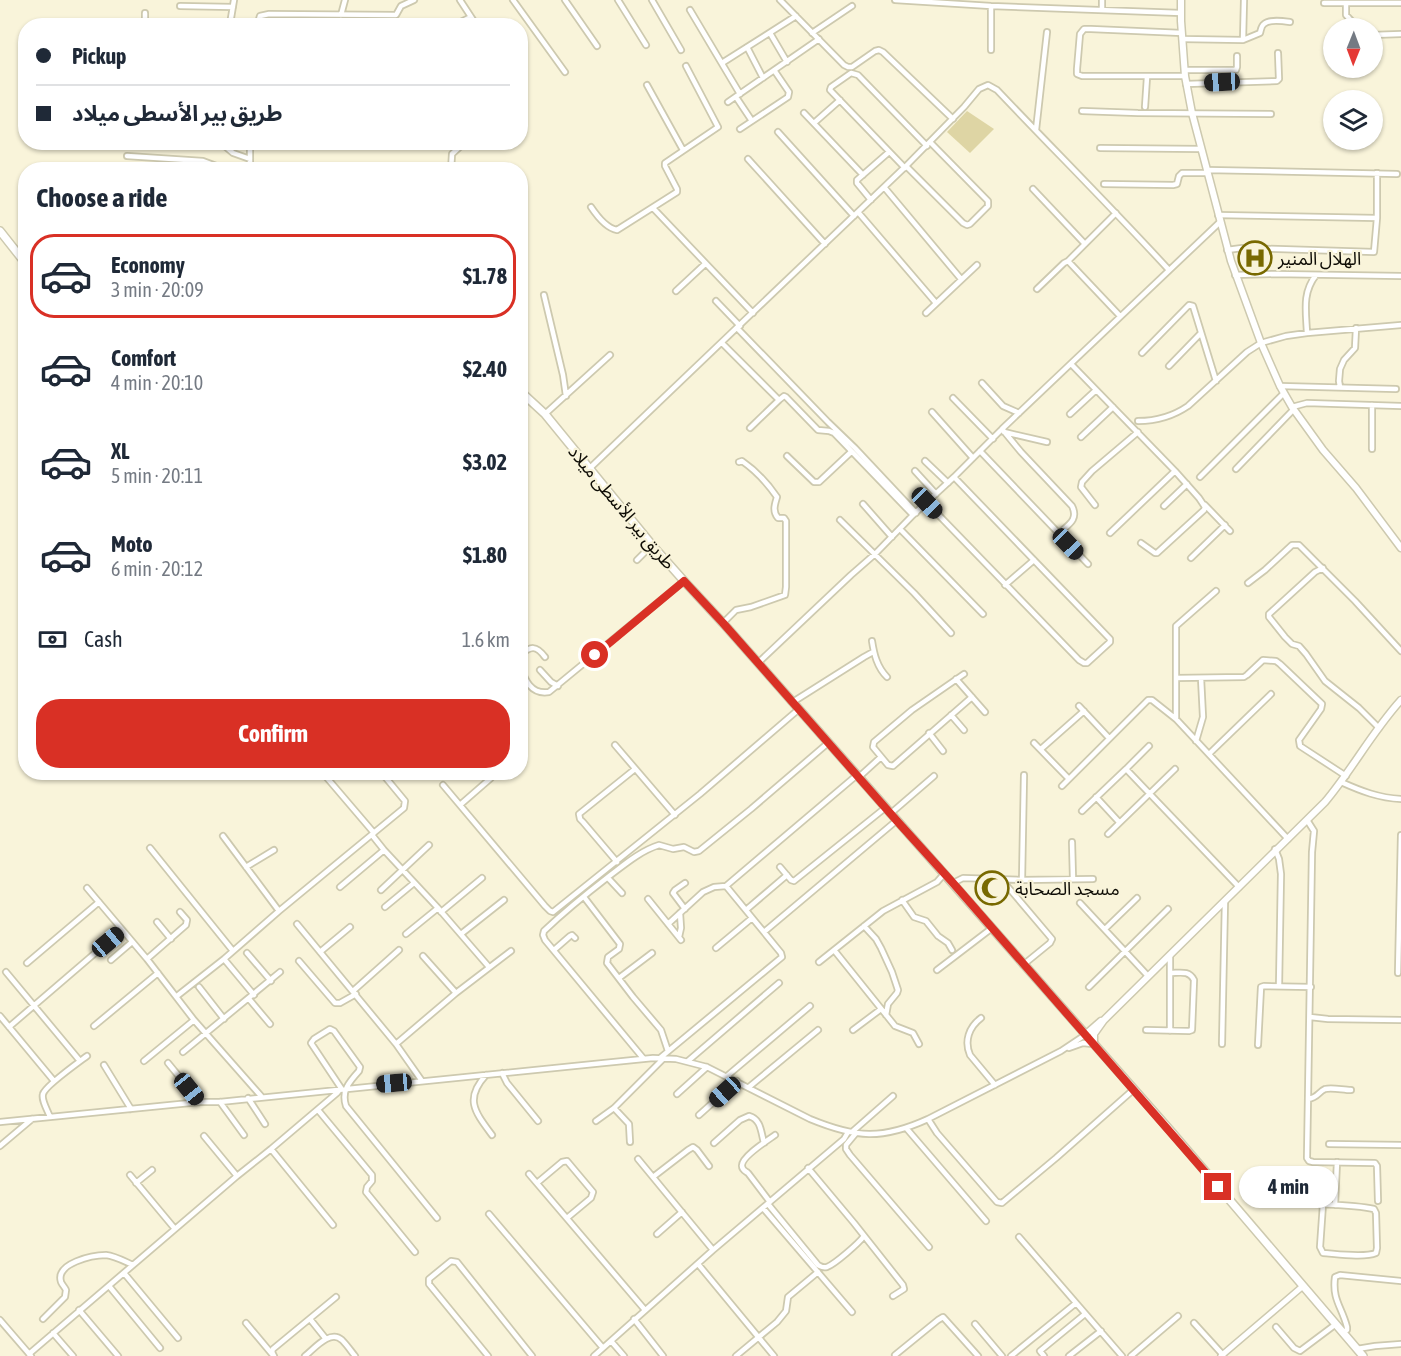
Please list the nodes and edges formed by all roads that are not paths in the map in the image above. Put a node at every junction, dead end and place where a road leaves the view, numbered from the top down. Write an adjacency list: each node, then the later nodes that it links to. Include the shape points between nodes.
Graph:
1 (234, 0): 22 (street)
2 (345, 0): 27 (street)
3 (414, 0): 27 (street, via 399,4 396,15)
4 (460, 0): 29 (street)
5 (513, 0): 33 (street)
6 (565, 0): 46 (street)
7 (618, 0): 45 (street)
8 (651, 0): 48 (street)
9 (780, 0): 28 (street)
10 (895, 0): 20 (street)
11 (1029, 0): 21 (street)
12 (1102, 0): 24 (street)
13 (1181, 0): 25 (main road)
14 (1244, 0): 44 (street)
15 (1324, 3): 16 (street)
16 (1346, 3): 17 (street); 34 (street)
17 (1401, 3)
18 (180, 6): 22 (street)
19 (852, 6): 39 (street)
20 (991, 6): 21 (street); 49 (street)
21 (1029, 7): 24 (street)
22 (233, 8): 31 (street)
23 (690, 10): 53 (street)
24 (1102, 10): 25 (street)
25 (1181, 13): 42 (main road)
26 (145, 14): 30 (street)
27 (341, 15): 32 (street)
28 (796, 16): 38 (street); 39 (street)
29 (471, 17)
30 (145, 18)
31 (232, 18)
32 (259, 18)
33 (526, 18)
34 (1349, 18)
35 (528, 21): 56 (street)
36 (1290, 22): 44 (street, via 1265,23 1260,33)
37 (1047, 32): 74 (street)
38 (770, 33): 47 (street); 52 (street)
39 (812, 33): 43 (street)
40 (1401, 34): 41 (street)
41 (1383, 35)
42 (1182, 36): 44 (street); 57 (main road); 58 (street, via 1090,28 1080,34 1077,74)
43 (819, 39): 52 (street); 70 (street, via 848,67 874,51 883,52)
44 (1243, 40)
45 (646, 45)
46 (597, 46)
47 (747, 47): 53 (street); 59 (street)
48 (681, 50)
49 (992, 50)
50 (1278, 53): 60 (street, via 1277,81)
51 (1237, 56): 57 (street, via 1236,70)
52 (787, 62): 55 (street)
53 (722, 63): 62 (street)
54 (686, 66): 81 (street, via 718,127)
55 (774, 70): 59 (street); 71 (street, via 790,95)
56 (565, 72)
57 (1185, 73): 58 (street); 60 (main road)
58 (1147, 76): 65 (street)
59 (763, 78): 62 (street)
60 (1186, 84): 68 (main road)
61 (647, 85): 81 (street)
62 (738, 95): 64 (street); 71 (street)
63 (840, 100): 72 (street); 76 (street, via 831,88 856,73); 82 (street)
64 (728, 102)
65 (1145, 107)
66 (1082, 111): 68 (street)
67 (804, 113): 72 (street)
68 (1192, 113): 69 (street); 78 (main road)
69 (1271, 114)
70 (953, 118): 74 (street, via 979,89 988,85); 76 (street)
71 (752, 121): 73 (street)
72 (814, 123): 91 (street)
73 (740, 129)
74 (1036, 130): 101 (street)
75 (778, 132): 102 (street)
76 (929, 144): 87 (street); 87 (street, via 988,201 988,206 967,225)
77 (1100, 148): 78 (street)
78 (1201, 149): 88 (main road)
79 (229, 150): 84 (street)
80 (250, 150): 84 (street)
81 (683, 150): 99 (street, via 664,165 677,192)
82 (889, 152): 87 (street); 91 (street)
83 (127, 156): 86 (street)
84 (250, 159)
85 (748, 159): 92 (street)
86 (206, 162)
87 (906, 167): 95 (street)
88 (1207, 172): 89 (street); 94 (street, via 1182,173 1173,185); 103 (main road)
89 (1377, 173): 90 (street); 104 (street)
90 (1397, 174)
91 (863, 175): 97 (street, via 856,183)
92 (765, 178): 93 (street); 106 (street)
93 (759, 184)
94 (1104, 184)
95 (884, 187): 97 (street); 117 (street)
96 (1033, 189): 107 (street)
97 (871, 200): 100 (street)
98 (591, 207): 99 (street, via 615,230)
99 (653, 208): 111 (street)
100 (858, 212): 102 (street); 122 (street)
101 (1116, 213): 107 (street); 113 (street)
102 (854, 216): 106 (street)
103 (1219, 218): 104 (street); 108 (main road); 113 (street)
104 (1377, 218): 108 (street, via 1373,252)
105 (0, 231): 109 (main road)
106 (825, 244): 123 (street)
107 (1085, 244): 110 (street)
108 (1227, 250): 114 (main road)
109 (18, 254)
110 (1068, 261): 118 (street); 125 (street)
111 (705, 264): 119 (street); 123 (street)
112 (977, 265): 117 (street)
113 (1169, 270): 125 (street)
114 (1235, 275): 115 (street); 132 (main road)
115 (1316, 275): 116 (street); 130 (street, via 1306,296)
116 (1401, 276)
117 (961, 279): 122 (street)
118 (1037, 289)
119 (676, 291)
120 (544, 295): 144 (street)
121 (716, 301): 127 (street)
122 (936, 303): 124 (street)
123 (753, 313): 127 (street)
124 (926, 313)
125 (1120, 316): 135 (street)
126 (1401, 325): 128 (street)
127 (739, 327): 131 (street); 184 (street)
128 (1356, 328): 130 (street); 140 (street, via 1354,350 1340,369)
129 (1201, 333): 133 (street, via 1193,306 1189,305); 136 (street); 137 (street)
130 (1307, 333): 132 (street)
131 (722, 343): 147 (street); 170 (street)
132 (1261, 343): 137 (street); 139 (main road)
133 (1142, 353)
134 (610, 355): 144 (street)
135 (1071, 364): 142 (street); 153 (street)
136 (1169, 366)
137 (1216, 381): 156 (street, via 1180,412)
138 (982, 383): 153 (street, via 1003,406)
139 (1280, 386): 140 (street); 143 (main road)
140 (1340, 387): 141 (street)
141 (1396, 389)
142 (1096, 390): 150 (street); 155 (street)
143 (1284, 393): 151 (main road); 175 (street)
144 (566, 396): 154 (street)
145 (528, 398): 154 (main road, طريق بير الأسطى ميلاد)
146 (953, 398): 161 (street)
147 (779, 400): 157 (street); 165 (street, via 787,398 818,430 834,433)
148 (1372, 405): 149 (street); 151 (street, via 1307,403); 163 (street)
149 (1401, 406)
150 (1113, 407): 159 (street); 160 (street)
151 (1293, 408): 171 (street); 194 (main road)
152 (932, 412): 167 (street)
153 (1019, 413): 158 (street)
154 (545, 414): 170 (main road, طريق بير الأسطى ميلاد)
155 (1070, 414)
156 (1138, 421)
157 (750, 428)
158 (1003, 431): 161 (street); 162 (street); 190 (street, via 1072,506 1074,519)
159 (1138, 432): 173 (street); 182 (street, via 1082,482 1081,487)
160 (1081, 437)
161 (993, 439): 164 (street)
162 (1047, 442)
163 (1372, 449)
164 (980, 451): 167 (street); 190 (street)
165 (851, 452): 166 (street, via 816,483); 184 (street)
166 (787, 456)
167 (973, 458): 174 (street)
168 (925, 461): 176 (street)
169 (740, 462): 206 (street, via 770,486 777,497 776,515 786,521 786,586 785,595 736,610)
170 (590, 468): 193 (main road, طريق بير الأسطى ميلاد)
171 (1236, 469)
172 (915, 471): 178 (street)
173 (1175, 471): 177 (street); 189 (street)
174 (954, 477): 176 (street); 198 (street)
175 (1200, 477)
176 (948, 483): 178 (street)
177 (1187, 484): 180 (street); 183 (street)
178 (936, 494): 179 (street)
179 (927, 503): 184 (street); 203 (street)
180 (1203, 503): 186 (street); 192 (street, via 1204,510 1157,553)
181 (863, 504): 191 (street)
182 (1095, 505)
183 (1164, 507)
184 (915, 514): 187 (street)
185 (840, 520): 195 (street)
186 (1225, 525): 188 (street); 196 (street)
187 (900, 529): 191 (street); 205 (street)
188 (1230, 531)
189 (1110, 533)
190 (1059, 534): 199 (street)
191 (892, 537): 195 (street)
192 (1141, 543)
193 (652, 545): 197 (street); 201 (main road, طريق بير الأسطى ميلاد)
194 (1401, 548)
195 (875, 554): 207 (street); 213 (street)
196 (1191, 558)
197 (638, 560)
198 (1034, 560): 203 (street); 203 (street, via 1110,639 1087,663 1079,660)
199 (1088, 564)
200 (1323, 568): 202 (street, via 1293,544); 210 (street); 230 (street, via 1269,617 1292,644 1299,646 1325,681)
201 (684, 581): 206 (main road, طريق بير الأسطى ميلاد); 221 (street)
202 (1248, 583)
203 (1005, 585)
204 (1216, 591): 217 (street, via 1176,626)
205 (983, 614)
206 (723, 623): 213 (main road, طريق بير الأسطى ميلاد)
207 (951, 633)
208 (872, 640): 211 (street)
209 (528, 649): 212 (street, via 539,650)
210 (1401, 651)
211 (873, 652): 216 (street); 225 (street)
212 (545, 657)
213 (758, 663): 225 (main road, طريق بير الأسطى ميلاد)
214 (540, 670): 221 (street)
215 (964, 674): 219 (street)
216 (886, 677)
217 (1176, 678): 218 (street); 229 (street)
218 (1201, 678): 234 (street, via 1203,717); 250 (street, via 1244,677 1263,660 1276,661 1322,704 1299,740 1300,746)
219 (956, 679): 223 (street); 242 (street, via 874,742 873,747)
220 (528, 683): 221 (street, via 537,692 547,693)
221 (558, 686)
222 (1271, 694): 241 (street)
223 (972, 698): 227 (street); 228 (street)
224 (1401, 700): 230 (main road)
225 (791, 701): 226 (main road, طريق بير الأسطى ميلاد)
226 (799, 709): 235 (main road, طريق بير الأسطى ميلاد); 262 (street)
227 (985, 712)
228 (951, 715): 231 (street); 232 (street)
229 (1176, 719): 233 (street, via 1150,700); 234 (street)
230 (1379, 728): 250 (main road)
231 (964, 730)
232 (929, 733): 240 (street); 242 (street, via 892,766)
233 (1109, 738): 239 (street, via 1081,709); 249 (street)
234 (1196, 741): 241 (street)
235 (828, 742): 247 (main road, طريق بير الأسطى ميلاد); 284 (street, via 699,851 657,845)
236 (1034, 743): 239 (street)
237 (615, 746): 243 (street)
238 (1149, 746): 244 (street)
239 (1041, 749): 249 (street)
240 (943, 751)
241 (1209, 754): 270 (street)
242 (881, 757): 247 (street)
243 (635, 769): 262 (street); 277 (street, via 579,814)
244 (1126, 769): 256 (street); 257 (street)
245 (1175, 769): 256 (street)
246 (1024, 775): 288 (street)
247 (858, 776): 260 (main road, طريق بير الأسطى ميلاد); 292 (street)
248 (934, 776): 260 (street)
249 (1069, 779): 255 (street)
250 (1343, 779): 258 (street, via 1369,794); 263 (main road)
251 (329, 780): 266 (street)
252 (387, 780): 266 (street, via 406,803)
253 (489, 780): 259 (street)
254 (443, 785): 259 (street)
255 (1062, 786)
256 (1150, 794): 265 (street); 294 (street)
257 (1096, 797): 261 (street); 265 (street)
258 (1401, 799)
259 (460, 805): 277 (street, via 550,911 557,910)
260 (888, 811): 264 (main road, طريق بير الأسطى ميلاد); 282 (street, via 797,879 792,881)
261 (1082, 811)
262 (675, 815): 277 (street)
263 (1307, 820): 270 (main road); 363 (street, via 1314,831)
264 (897, 821): 281 (main road, طريق بير الأسطى ميلاد); 323 (street)
265 (1119, 822): 267 (street)
266 (373, 834): 276 (street); 311 (street)
267 (1108, 834)
268 (1401, 835): 306 (street)
269 (223, 836): 278 (street)
270 (1288, 839): 274 (main road)
271 (1072, 842): 285 (street)
272 (429, 845): 280 (street)
273 (150, 848): 334 (street)
274 (1275, 849): 294 (main road); 360 (street, via 1281,874)
275 (274, 850): 278 (street)
276 (384, 850): 280 (street); 293 (street)
277 (617, 862)
278 (246, 867): 311 (street)
279 (780, 867): 282 (street)
280 (403, 871): 289 (street); 296 (street)
281 (944, 874): 291 (main road, طريق بير الأسطى ميلاد); 302 (street, via 938,882)
282 (787, 875): 310 (street)
283 (482, 878): 309 (street)
284 (608, 878): 297 (street); 298 (street)
285 (1073, 879): 286 (street); 288 (street)
286 (1093, 879)
287 (1002, 880): 288 (street); 291 (street, via 963,878); 348 (street, via 1052,939)
288 (1022, 880)
289 (414, 883): 307 (street); 309 (street)
290 (685, 883): 312 (street, via 673,893)
291 (953, 883): 320 (main road, طريق بير الأسطى ميلاد)
292 (726, 886): 310 (street); 312 (street, via 709,889)
293 (340, 887)
294 (1239, 887): 303 (main road)
295 (87, 888): 304 (street)
296 (381, 890)
297 (622, 893)
298 (584, 897): 331 (street, via 544,931 544,938); 357 (street, via 620,944 607,960)
299 (1137, 898): 322 (street)
300 (648, 899): 317 (street)
301 (504, 900): 325 (street)
302 (902, 900): 319 (street); 333 (street, via 914,917 926,921)
303 (1225, 901): 340 (main road); 391 (street)
304 (99, 902): 321 (street); 347 (street)
305 (1080, 903): 322 (street)
306 (1400, 903): 355 (street)
307 (385, 907)
308 (1168, 909): 337 (street)
309 (439, 910): 324 (street); 325 (street)
310 (746, 910): 314 (street)
311 (279, 911): 334 (street)
312 (682, 911): 317 (street); 317 (street, via 680,939)
313 (180, 912): 327 (street, via 187,923)
314 (752, 918): 323 (street); 329 (street)
315 (157, 922): 327 (street)
316 (297, 924): 336 (street)
317 (669, 924)
318 (350, 927): 336 (street)
319 (864, 927): 332 (street); 371 (street, via 881,948 898,990)
320 (992, 928): 348 (main road, طريق بير الأسطى ميلاد); 350 (street)
321 (122, 930): 328 (street); 368 (street)
322 (1105, 930): 337 (street)
323 (764, 932): 393 (street, via 782,957)
324 (406, 934)
325 (460, 934): 349 (street)
326 (575, 938): 331 (street, via 570,935)
327 (171, 939): 342 (street)
328 (132, 942): 342 (street); 344 (street)
329 (716, 948)
330 (399, 950): 364 (street)
331 (554, 950): 397 (street)
332 (834, 950): 346 (street); 370 (street)
333 (952, 950)
334 (233, 951): 343 (street)
335 (511, 951): 349 (street)
336 (320, 952): 364 (street)
337 (1125, 952): 356 (street); 362 (street)
338 (247, 953): 358 (street)
339 (652, 953): 357 (street)
340 (1170, 955): 354 (street); 356 (main road)
341 (423, 956): 365 (street)
342 (147, 959): 353 (street)
343 (224, 959): 366 (street); 367 (street)
344 (111, 960)
345 (299, 960): 364 (street, via 336,1003)
346 (819, 962)
347 (27, 963)
348 (1023, 964): 387 (main road, طريق بير الأسطى ميلاد)
349 (489, 967): 365 (street)
350 (937, 970)
351 (6, 972): 368 (street)
352 (280, 972): 358 (street)
353 (158, 973): 366 (street); 380 (street)
354 (1170, 973): 385 (street); 385 (street, via 1188,973 1194,980 1192,1030)
355 (1398, 973)
356 (1148, 976): 377 (main road)
357 (619, 978): 393 (street, via 661,1030)
358 (270, 981): 367 (street)
359 (779, 983): 401 (street)
360 (1279, 986): 363 (street); 392 (street, via 1261,987)
361 (199, 987): 375 (street)
362 (1089, 987)
363 (1311, 987): 373 (street)
364 (354, 993): 388 (street)
365 (456, 993): 388 (street)
366 (177, 996): 376 (street)
367 (251, 997): 375 (street); 379 (street)
368 (34, 1006): 381 (street); 399 (street)
369 (810, 1006): 407 (street)
370 (881, 1009): 371 (street); 383 (street)
371 (886, 1015): 389 (street, via 898,1028 913,1033)
372 (0, 1016): 381 (street)
373 (1310, 1017): 378 (street); 420 (street)
374 (981, 1018): 411 (street, via 969,1032 968,1050)
375 (224, 1019): 386 (street)
376 (194, 1020): 386 (street); 400 (street)
377 (1104, 1020): 387 (main road); 390 (main road, via 1094,1034)
378 (1401, 1020)
379 (270, 1024)
380 (94, 1026)
381 (9, 1027): 408 (street)
382 (818, 1030): 412 (street)
383 (854, 1030)
384 (1146, 1030): 385 (street)
385 (1170, 1031)
386 (207, 1033): 395 (street); 417 (street)
387 (1085, 1035): 390 (main road, طريق بير الأسطى ميلاد); 394 (street)
388 (396, 1044): 409 (street)
389 (919, 1044)
390 (1094, 1044): 394 (street, via 1083,1043); 414 (main road, طريق بير الأسطى ميلاد)
391 (1222, 1044)
392 (1258, 1045)
393 (668, 1051): 398 (street)
394 (1061, 1051): 411 (street)
395 (183, 1052)
396 (87, 1056): 399 (street)
397 (643, 1058): 398 (street); 405 (street)
398 (662, 1058): 401 (street); 423 (street)
399 (80, 1061): 408 (street)
400 (144, 1061)
401 (688, 1061): 404 (street)
402 (168, 1063): 421 (street)
403 (104, 1065): 424 (street)
404 (707, 1067): 407 (street); 416 (street)
405 (502, 1073): 406 (street); 430 (street)
406 (486, 1075): 409 (street); 438 (street, via 474,1092 474,1105)
407 (727, 1076): 410 (street)
408 (54, 1081): 427 (street, via 43,1094)
409 (422, 1081): 413 (street)
410 (737, 1081): 412 (street); 426 (street)
411 (995, 1084): 429 (street)
412 (749, 1087): 435 (street, via 810,1119)
413 (344, 1088): 413 (street, via 311,1043 330,1029 360,1067); 417 (street); 425 (street); 465 (street, via 346,1106)
414 (1133, 1090): 429 (street, via 1002,1203 997,1202); 482 (main road, طريق بير الأسطى ميلاد)
415 (1351, 1090): 420 (street, via 1323,1090)
416 (677, 1094)
417 (261, 1096): 419 (street)
418 (893, 1096): 435 (street)
419 (248, 1098): 422 (street); 433 (street)
420 (1308, 1099): 448 (street, via 1307,1158 1313,1162)
421 (200, 1102): 422 (street); 424 (street)
422 (220, 1102): 437 (street)
423 (614, 1108): 431 (street); 440 (street, via 629,1124)
424 (130, 1109): 427 (street)
425 (318, 1110): 446 (street); 475 (street, via 372,1175 366,1192)
426 (699, 1115)
427 (50, 1117): 428 (street)
428 (32, 1119): 432 (street); 445 (street)
429 (928, 1119): 434 (street)
430 (538, 1121)
431 (596, 1121)
432 (0, 1122)
433 (265, 1124)
434 (908, 1129): 435 (street, via 879,1134); 467 (street)
435 (852, 1132): 450 (street); 473 (street, via 846,1145 850,1155)
436 (775, 1134): 442 (street)
437 (244, 1135)
438 (492, 1135)
439 (204, 1136): 454 (street)
440 (630, 1142)
441 (714, 1143): 442 (street, via 749,1116 758,1122)
442 (764, 1143): 461 (street, via 742,1166)
443 (1329, 1144): 444 (street)
444 (1401, 1145)
445 (0, 1146)
446 (271, 1149): 454 (street); 468 (street)
447 (638, 1159): 455 (street)
448 (1337, 1162): 458 (street, via 1377,1164); 462 (street)
449 (709, 1166): 455 (street, via 693,1147)
450 (808, 1168): 461 (street); 471 (street)
451 (152, 1170): 456 (street)
452 (529, 1174): 457 (street)
453 (130, 1175): 456 (street)
454 (237, 1176): 469 (street)
455 (653, 1177): 463 (street)
456 (136, 1183): 469 (street)
457 (537, 1183): 466 (street); 466 (street, via 567,1161 593,1192)
458 (1378, 1201)
459 (1315, 1204): 460 (street)
460 (1323, 1204): 462 (street); 462 (street, via 1323,1253 1376,1253 1375,1210)
461 (767, 1205): 471 (street, via 820,1267 829,1266); 474 (street); 478 (street)
462 (1335, 1205)
463 (682, 1212): 470 (street); 474 (street)
464 (489, 1214): 509 (street)
465 (436, 1218)
466 (567, 1218): 487 (street)
467 (986, 1221)
468 (333, 1225)
469 (175, 1229): 477 (street)
470 (657, 1234)
471 (864, 1236): 483 (street, via 903,1285 904,1289)
472 (1019, 1237): 485 (street)
473 (929, 1247)
474 (714, 1250): 476 (street)
475 (415, 1252)
476 (698, 1264): 487 (street); 504 (street)
477 (133, 1265): 479 (street); 491 (street, via 109,1255 73,1262 60,1278 65,1297)
478 (818, 1272): 488 (street); 504 (street, via 788,1297 784,1314)
479 (124, 1273): 481 (street); 503 (street)
480 (1401, 1281): 501 (street, via 1335,1277 1334,1292 1347,1327)
481 (109, 1286): 486 (street); 508 (street)
482 (1303, 1286): 498 (main road, طريق بير الأسطى ميلاد); 514 (street)
483 (894, 1296)
484 (336, 1297): 492 (street)
485 (1076, 1304): 489 (street); 528 (street)
486 (79, 1310): 502 (street); 516 (street)
487 (645, 1310): 493 (street)
488 (852, 1312)
489 (1085, 1314): 500 (street); 529 (street, via 1040,1351)
490 (1178, 1316): 532 (street)
491 (43, 1319)
492 (310, 1319): 505 (street); 512 (street, via 273,1349)
493 (634, 1319): 506 (street); 523 (street)
494 (0, 1320): 511 (street)
495 (246, 1323): 512 (street)
496 (1194, 1323): 514 (street)
497 (975, 1324): 527 (street)
498 (1336, 1324): 499 (street, via 1300,1351); 501 (main road, طريق بير الأسطى ميلاد)
499 (1276, 1327)
500 (1101, 1331): 530 (street); 531 (street)
501 (1342, 1332): 510 (main road, طريق بير الأسطى ميلاد)
502 (53, 1333): 511 (street); 515 (street)
503 (178, 1338)
504 (759, 1338): 524 (street); 525 (street)
505 (326, 1339): 517 (street); 518 (street, via 340,1338)
506 (611, 1341): 509 (street); 522 (street)
507 (1401, 1344): 510 (street)
508 (160, 1348)
509 (603, 1348): 521 (street)
510 (1357, 1349): 533 (main road, طريق بير الأسطى ميلاد)
511 (30, 1355)
512 (273, 1355)
513 (895, 1355): 526 (street, via 943,1317)
514 (1225, 1355)
515 (73, 1356)
516 (118, 1356)
517 (305, 1356)
518 (355, 1356)
519 (488, 1356): 520 (street, via 429,1284 429,1279 451,1261 457,1262)
520 (532, 1356)
521 (594, 1356)
522 (624, 1356)
523 (663, 1356)
524 (736, 1356)
525 (774, 1356)
526 (978, 1356)
527 (1002, 1356)
528 (1011, 1356)
529 (1044, 1356)
530 (1069, 1356)
531 (1122, 1356)
532 (1131, 1356)
533 (1363, 1356)

